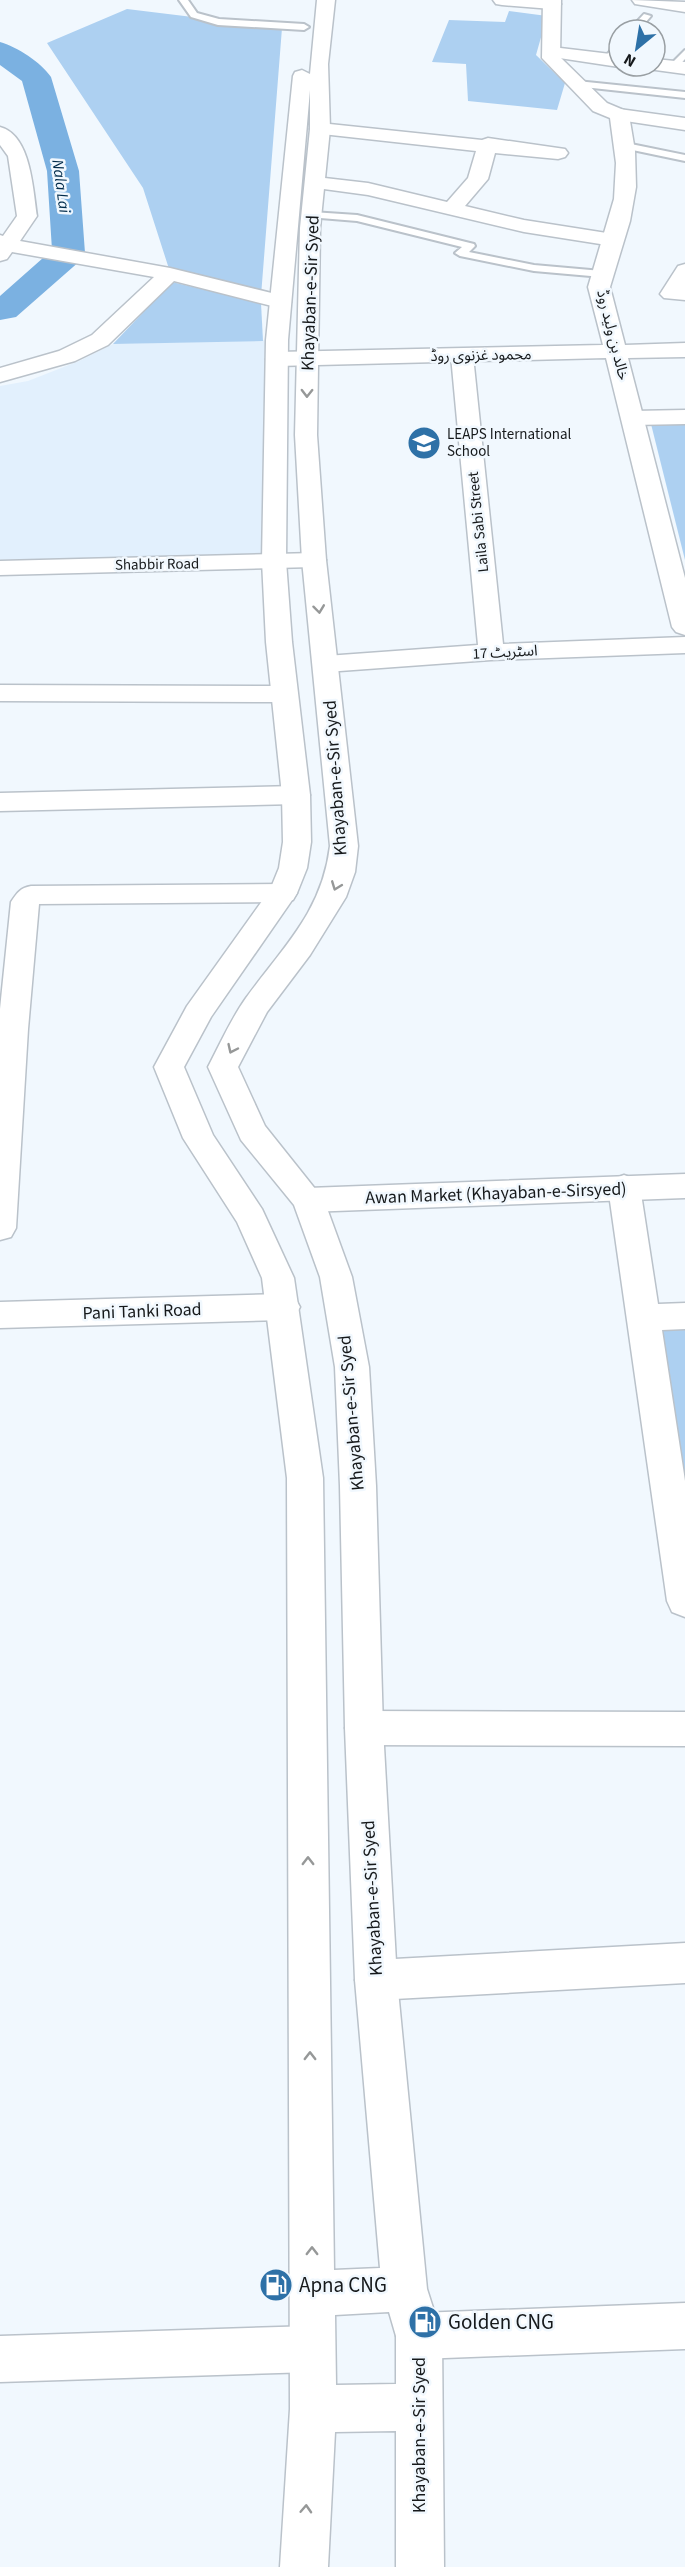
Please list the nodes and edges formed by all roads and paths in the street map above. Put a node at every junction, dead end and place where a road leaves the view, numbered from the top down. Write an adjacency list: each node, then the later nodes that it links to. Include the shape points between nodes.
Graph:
1 (183, 0): 7 (lane, via 194,15 218,22)
2 (326, 0): 16 (street, Khayaban-e-Sir Syed, via 319,64)
3 (502, 0): 4 (street)
4 (552, 2): 8 (street)
5 (685, 7): 6 (street)
6 (644, 8)
7 (304, 14): 31 (street, Khayaban-e-Sir Syed, via 304,55)
8 (552, 52): 10 (street); 12 (street, via 551,58)
9 (685, 52): 11 (lane)
10 (607, 55)
11 (671, 67)
12 (577, 84): 13 (lane); 14 (street, via 600,107)
13 (685, 95)
14 (619, 115): 15 (street); 19 (street, خالد بن ولید روڈ)
15 (685, 124)
16 (320, 129): 18 (street); 22 (street, Khayaban-e-Sir Syed)
17 (0, 133): 26 (street, via 18,155 27,216)
18 (488, 144): 20 (street); 23 (street, via 478,179)
19 (626, 146): 21 (lane); 25 (street, خالد بن ولید روڈ, via 627,183)
20 (558, 153)
21 (685, 158)
22 (316, 183): 23 (street, via 368,189); 24 (street, Khayaban-e-Sir Syed)
23 (452, 209): 25 (street)
24 (312, 215): 29 (lane, via 368,221 470,246 460,253 534,268); 35 (street, Khayaban-e-Sir Syed)
25 (613, 240): 29 (street, خالد بن ولید روڈ)
26 (8, 247): 28 (street)
27 (685, 270): 30 (street, via 671,294)
28 (164, 273): 31 (street); 36 (street, via 100,340 67,356)
29 (602, 274): 33 (street, خالد بن ولید روڈ, via 600,287)
30 (685, 294)
31 (280, 302): 35 (street, Khayaban-e-Sir Syed)
32 (685, 350): 33 (street, محمود غزنوی روڈ)
33 (617, 351): 34 (street, محمود غزنوی روڈ); 38 (street, خالد بن ولید روڈ)
34 (462, 356): 35 (street, محمود غزنوی روڈ); 44 (street, Laila Sabi Street)
35 (292, 359): 39 (street, Khayaban-e-Sir Syed, one-way to 39, via 306,435); 40 (street, Khayaban-e-Sir Syed)
36 (0, 375)
37 (685, 417): 38 (street)
38 (633, 418): 42 (street, خالد بن ولید روڈ)
39 (314, 560): 40 (street, Shabbir Road); 45 (street, Khayaban-e-Sir Syed, one-way to 45)
40 (274, 561): 41 (street, Shabbir Road); 47 (street, Khayaban-e-Sir Syed)
41 (0, 567)
42 (685, 627)
43 (685, 645): 44 (street, اسٹریٹ 17)
44 (491, 652): 45 (street, اسٹریٹ 17)
45 (326, 664): 57 (street, Khayaban-e-Sir Syed, one-way to 57, via 344,846 341,872 332,897 244,1024 223,1068 252,1132)
46 (0, 693): 47 (street)
47 (284, 693): 48 (street, Khayaban-e-Sir Syed)
48 (296, 795): 49 (street); 50 (street, Khayaban-e-Sir Syed, via 297,842 293,868)
49 (0, 802)
50 (283, 893): 51 (street); 59 (street, Khayaban-e-Sir Syed, via 198,1013 169,1066 199,1138 251,1218 278,1278)
51 (18, 899): 52 (street)
52 (6, 1028): 53 (street)
53 (5, 1083): 54 (street)
54 (1, 1185): 58 (street)
55 (685, 1186): 56 (street, Awan Market (Khayaban-e-Sirsyed))
56 (624, 1187): 57 (street, Awan Market (Khayaban-e-Sirsyed)); 62 (street)
57 (308, 1200): 64 (street, Khayaban-e-Sir Syed, via 336,1277 352,1367)
58 (0, 1228)
59 (283, 1307): 60 (street, Pani Tanki Road); 69 (street, Khayaban-e-Sir Syed, one-way to 59, via 305,1478)
60 (0, 1315)
61 (685, 1316): 62 (street)
62 (644, 1317): 63 (street)
63 (685, 1601)
64 (364, 1728): 65 (street); 67 (street, Khayaban-e-Sir Syed)
65 (685, 1729)
66 (685, 1964): 67 (street)
67 (376, 1980): 68 (street, Khayaban-e-Sir Syed)
68 (404, 2289): 69 (street); 71 (street, Khayaban-e-Sir Syed)
69 (312, 2293): 72 (street, Khayaban-e-Sir Syed)
70 (685, 2326): 71 (street)
71 (418, 2336): 74 (street, Khayaban-e-Sir Syed)
72 (312, 2349): 73 (street); 75 (street, Khayaban-e-Sir Syed)
73 (0, 2360)
74 (418, 2407): 75 (street); 77 (street, Khayaban-e-Sir Syed)
75 (313, 2409): 76 (street, Khayaban-e-Sir Syed, one-way to 75)
76 (304, 2567)
77 (420, 2567)

